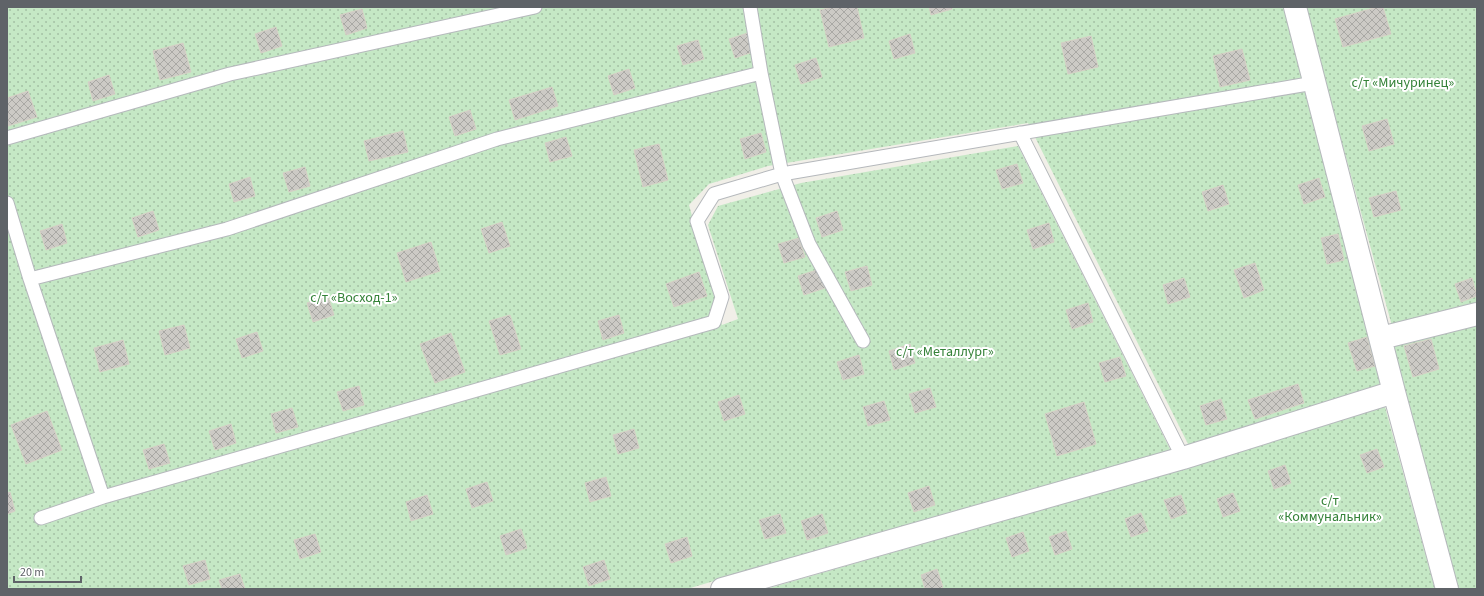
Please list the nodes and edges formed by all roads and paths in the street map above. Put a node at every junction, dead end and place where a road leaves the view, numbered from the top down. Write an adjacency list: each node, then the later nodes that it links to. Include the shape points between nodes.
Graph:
1 (535, 7): 7 (lane, via 230,74)
2 (750, 7): 4 (lane)
3 (1295, 7): 5 (street)
4 (761, 73): 8 (lane); 10 (lane, via 497,139 227,229)
5 (1314, 83): 6 (lane); 12 (street)
6 (1020, 133): 8 (lane); 15 (lane)
7 (7, 138)
8 (782, 174): 13 (lane, via 809,244); 16 (lane, via 714,194 697,221 722,297 714,322)
9 (7, 203): 10 (lane)
10 (30, 279): 16 (lane)
11 (1477, 314): 12 (street)
12 (1381, 338): 14 (street)
13 (863, 340)
14 (1394, 392): 15 (street); 19 (street)
15 (1183, 458): 18 (street)
16 (103, 497): 17 (lane)
17 (41, 518)
18 (722, 589)
19 (1447, 589)

